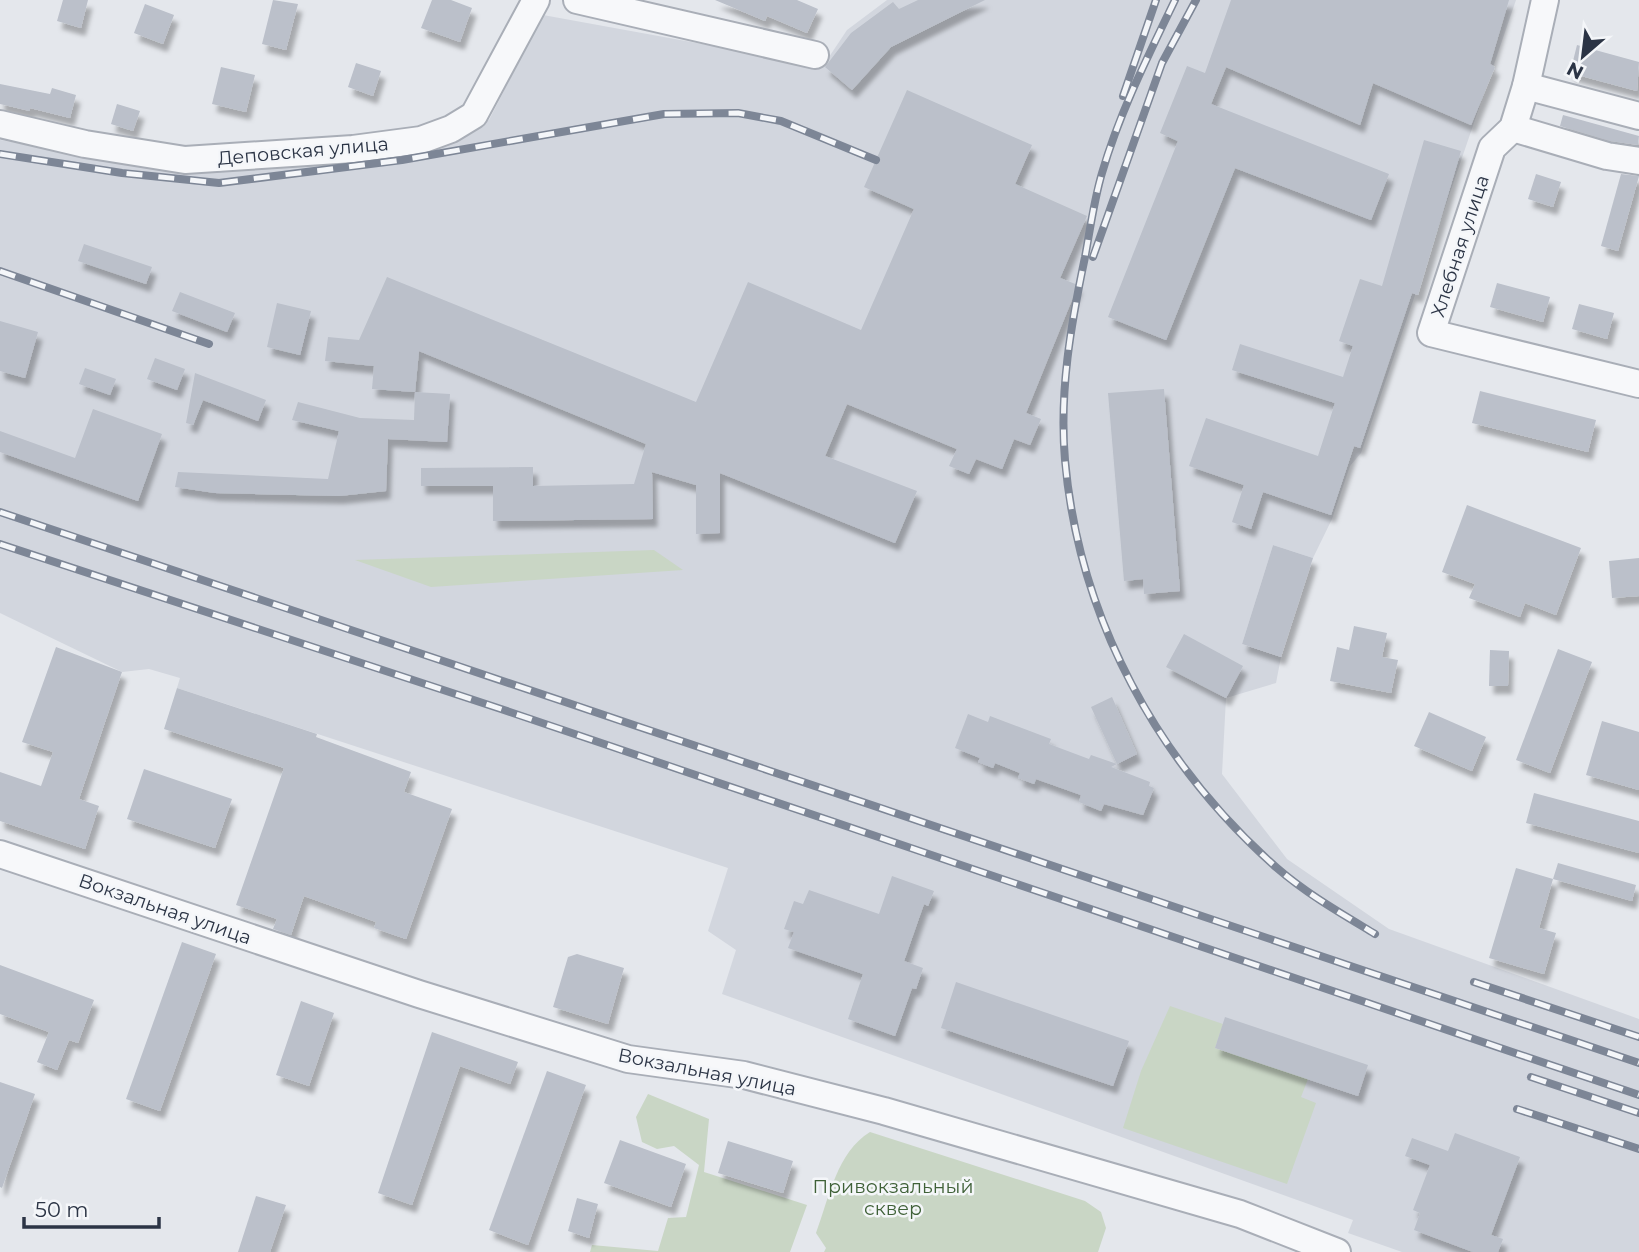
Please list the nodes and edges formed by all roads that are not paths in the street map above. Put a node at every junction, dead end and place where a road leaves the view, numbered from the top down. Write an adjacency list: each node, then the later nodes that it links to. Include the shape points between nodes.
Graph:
1 (536, 0): 7 (street, Деповская улица, via 474,115 421,140 185,160)
2 (577, 0): 4 (street)
3 (1545, 0): 5 (street, Хлебная улица)
4 (815, 55)
5 (1526, 86): 6 (street); 8 (street, Хлебная улица)
6 (1639, 116)
7 (0, 124)
8 (1513, 128): 9 (street); 10 (street, Хлебная улица, via 1492,148 1432,333)
9 (1639, 161)
10 (1639, 384)
11 (0, 854): 12 (street, Вокзальная улица, via 628,1059 744,1075 884,1111 1240,1214)
12 (1337, 1252)

